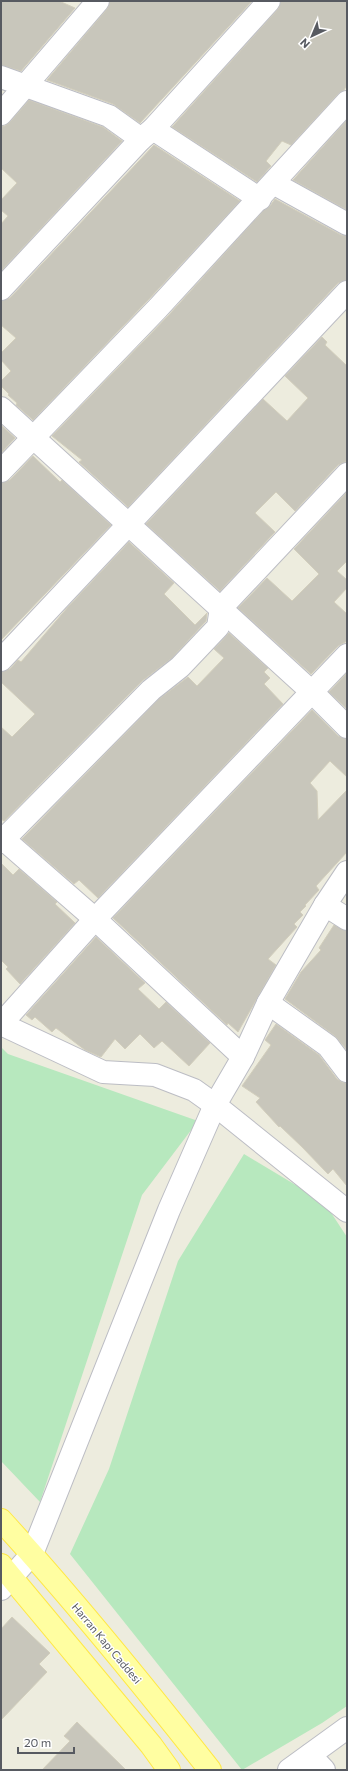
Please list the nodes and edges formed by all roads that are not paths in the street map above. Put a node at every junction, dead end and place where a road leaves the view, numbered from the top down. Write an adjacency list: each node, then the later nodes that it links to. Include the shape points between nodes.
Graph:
1 (98, 1): 4 (street)
2 (269, 1): 7 (street)
3 (1, 77): 4 (street)
4 (26, 86): 6 (street); 7 (street, via 109,116)
5 (347, 102): 8 (street)
6 (1, 114)
7 (147, 134): 8 (street); 10 (street)
8 (266, 191): 9 (street); 13 (street)
9 (347, 224)
10 (1, 288)
11 (347, 292): 16 (street)
12 (1, 408): 13 (street)
13 (34, 438): 14 (street); 16 (street)
14 (1, 471)
15 (347, 474): 17 (street)
16 (129, 525): 17 (street); 19 (street)
17 (221, 608): 20 (street); 22 (street, via 218,627 180,667 151,690)
18 (347, 655): 20 (street)
19 (1, 660)
20 (312, 692): 21 (street); 25 (street)
21 (347, 727)
22 (2, 840): 25 (street)
23 (347, 872): 24 (street)
24 (325, 905): 26 (street); 27 (street)
25 (95, 919): 28 (street); 29 (street)
26 (347, 919)
27 (268, 1003): 29 (street); 30 (street, via 328,1046)
28 (1, 1024): 31 (street, via 103,1072 154,1075 194,1090)
29 (243, 1057): 31 (street)
30 (347, 1071)
31 (215, 1105): 32 (street); 34 (street, via 169,1210)
32 (347, 1211)
33 (1, 1520): 34 (main road, Harran Kapı Caddesi)
34 (32, 1554): 35 (street); 39 (main road, Harran Kapı Caddesi)
35 (4, 1577): 38 (main road)
36 (347, 1728): 37 (street)
37 (317, 1762): 40 (street)
38 (169, 1770)
39 (210, 1770)
40 (290, 1770)

